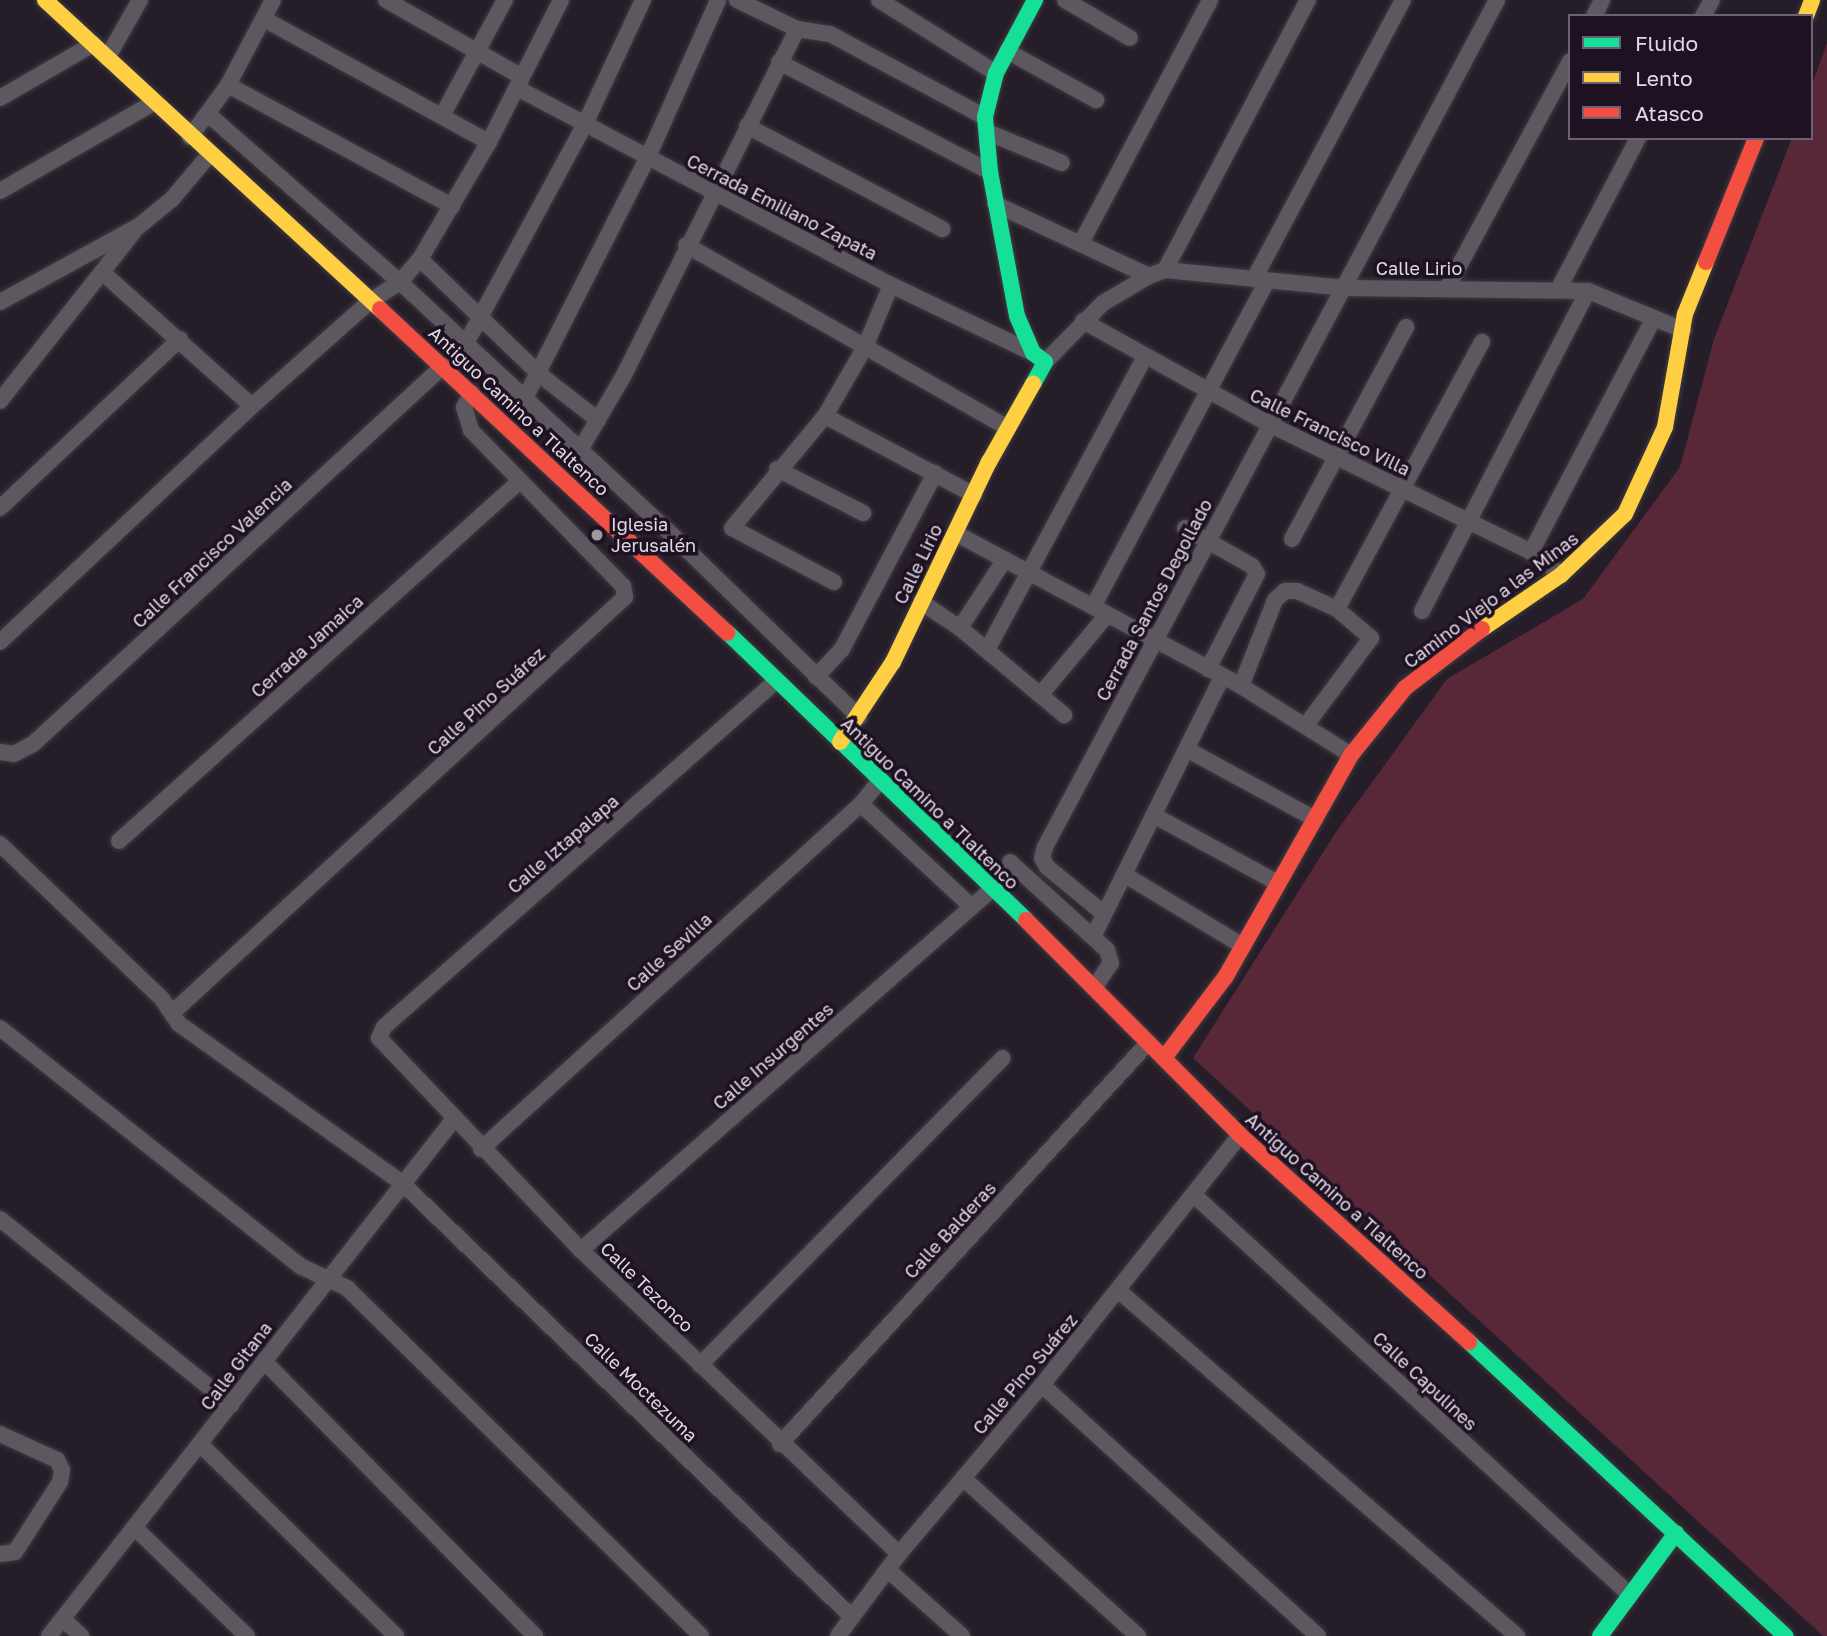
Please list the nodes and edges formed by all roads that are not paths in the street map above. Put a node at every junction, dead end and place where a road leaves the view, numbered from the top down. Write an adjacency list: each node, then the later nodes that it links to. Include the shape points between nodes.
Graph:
1 (46, 0): 21 (street, Antiguo Camino a Tlaltenco)
2 (140, 0): 24 (street)
3 (273, 0): 18 (street)
4 (386, 0): 22 (street, Cerrada Emiliano Zapata)
5 (505, 0): 22 (street)
6 (561, 0): 28 (street)
7 (643, 0): 36 (street)
8 (718, 0): 43 (street)
9 (737, 0): 19 (street)
10 (879, 0): 27 (street)
11 (1016, 0): 17 (street)
12 (1065, 0): 20 (street)
13 (1210, 0): 52 (street)
14 (1308, 0): 55 (street)
15 (1403, 0): 58 (street)
16 (1497, 0): 61 (street, Cerrada Santos Degollado)
17 (1033, 4): 23 (street)
18 (264, 19): 29 (street); 33 (street)
19 (797, 29): 25 (street); 35 (street, via 830,34)
20 (1130, 38)
21 (93, 44): 24 (street, Antiguo Camino a Tlaltenco); 30 (street)
22 (476, 51): 28 (street, Cerrada Emiliano Zapata); 33 (street)
23 (1007, 51): 27 (street); 31 (street)
24 (107, 58): 32 (street, Antiguo Camino a Tlaltenco)
25 (779, 62): 37 (street); 45 (street)
26 (1568, 65): 62 (street)
27 (996, 74): 35 (street)
28 (519, 83): 36 (street, Cerrada Emiliano Zapata); 41 (street)
29 (228, 85): 34 (street); 49 (street)
30 (0, 98)
31 (1096, 100)
32 (153, 103): 38 (street, Antiguo Camino a Tlaltenco); 46 (street)
33 (443, 114): 41 (street)
34 (209, 115): 38 (street); 59 (street)
35 (986, 124): 44 (street); 45 (street)
36 (584, 126): 43 (street, Cerrada Emiliano Zapata); 68 (street)
37 (747, 126): 47 (street); 51 (street)
38 (190, 137): 42 (street, Antiguo Camino a Tlaltenco)
39 (1637, 140): 63 (street)
40 (1755, 140): 71 (street, Camino Viejo a las Minas, via 1692,294)
41 (489, 142): 49 (street)
42 (209, 155): 50 (street, via 172,199); 66 (street, Antiguo Camino a Tlaltenco)
43 (647, 159): 47 (street, Cerrada Emiliano Zapata); 79 (street)
44 (1062, 163)
45 (990, 172): 48 (street)
46 (0, 191)
47 (714, 192): 53 (street); 60 (street, Cerrada Emiliano Zapata)
48 (995, 204): 52 (street); 77 (street, via 1017,316)
49 (452, 206): 54 (street)
50 (139, 226): 56 (street); 65 (street)
51 (942, 229)
52 (1081, 243): 57 (street)
53 (686, 245): 75 (street); 86 (street)
54 (420, 259): 59 (street); 68 (street)
55 (1165, 270): 57 (street, Calle Lirio); 58 (street, Calle Lirio)
56 (102, 272): 72 (street); 83 (street)
57 (1149, 276): 69 (street, Calle Lirio, via 1103,303)
58 (1260, 280): 61 (street, Calle Lirio); 80 (street)
59 (400, 282): 66 (street); 74 (street)
60 (891, 285): 75 (street); 77 (street, Cerrada Emiliano Zapata)
61 (1344, 288): 62 (street, Calle Lirio); 87 (street, Cerrada Santos Degollado)
62 (1447, 288): 63 (street, Calle Lirio)
63 (1559, 288): 64 (street, Calle Lirio)
64 (1588, 291): 67 (street, Calle Lirio); 98 (street)
65 (0, 302)
66 (369, 302): 78 (street, Antiguo Camino a Tlaltenco); 84 (street)
67 (1654, 318): 71 (street, Calle Lirio); 103 (street)
68 (483, 319): 74 (street); 79 (street)
69 (1083, 321): 76 (street, Calle Francisco Villa); 77 (street, Calle Lirio)
70 (1406, 327): 90 (street)
71 (1683, 330): 106 (street, Camino Viejo a las Minas, via 1665,426 1647,473 1625,514)
72 (180, 339): 84 (street); 96 (street)
73 (1482, 342): 94 (street)
74 (464, 347): 82 (street)
75 (865, 347): 85 (street); 88 (street)
76 (1145, 356): 80 (street, Calle Francisco Villa); 105 (street)
77 (1039, 358): 88 (street, Calle Lirio)
78 (443, 366): 81 (street, Antiguo Camino a Tlaltenco); 126 (street, Calle Francisco Valencia, via 33,744 14,754)
79 (539, 374): 82 (street); 86 (street)
80 (1207, 391): 87 (street, Calle Francisco Villa); 110 (street)
81 (472, 393): 93 (street, Calle Pino Suárez, via 464,407 471,430); 118 (street, Antiguo Camino a Tlaltenco)
82 (524, 400): 89 (street)
83 (0, 401)
84 (252, 406): 114 (street)
85 (825, 416): 91 (street); 92 (street)
86 (598, 420): 89 (street)
87 (1269, 424): 90 (street, Calle Francisco Villa); 101 (street, Cerrada Santos Degollado)
88 (1008, 428): 95 (street, Calle Lirio)
89 (580, 450): 117 (street)
90 (1337, 456): 94 (street, Calle Francisco Villa); 102 (street)
91 (777, 469): 97 (street); 107 (street, via 732,528)
92 (935, 473): 95 (street); 117 (street, via 842,649)
93 (520, 481): 132 (street, Cerrada Jamaica); 143 (street, Calle Pino Suárez, via 623,586 625,597)
94 (1403, 489): 98 (street, Calle Francisco Villa); 109 (street)
95 (974, 495): 100 (street, Calle Lirio)
96 (0, 508)
97 (863, 513)
98 (1466, 522): 103 (street, Calle Francisco Villa); 111 (street)
99 (1185, 528): 101 (street)
100 (955, 533): 104 (street); 108 (street, Calle Lirio)
101 (1208, 539): 113 (street, Cerrada Santos Degollado); 116 (street, via 1252,566 1257,574)
102 (1292, 539)
103 (1531, 552): 106 (street, Calle Francisco Villa)
104 (1005, 559): 105 (street); 112 (street)
105 (1032, 573): 110 (street); 115 (street)
106 (1561, 575): 127 (street, Camino Viejo a las Minas, via 1434,662 1405,688)
107 (834, 582)
108 (921, 602): 112 (street); 122 (street, Calle Lirio, via 893,662)
109 (1337, 609): 119 (street, via 1297,590 1285,591 1275,600); 123 (street, via 1371,638)
110 (1101, 610): 113 (street); 120 (street)
111 (1422, 611)
112 (960, 628): 115 (street)
113 (1155, 640): 116 (street); 139 (street, Cerrada Santos Degollado, via 1042,858)
114 (0, 642)
115 (988, 650): 120 (street)
116 (1215, 673): 119 (street); 125 (street)
117 (816, 677): 122 (street)
118 (776, 681): 124 (street, Antiguo Camino a Tlaltenco); 145 (street, Calle Iztapalapa, via 384,1027)
119 (1241, 686): 123 (street)
120 (1041, 694): 121 (street)
121 (1064, 715)
122 (859, 717): 124 (street, Calle Lirio)
123 (1307, 724): 127 (street)
124 (840, 742): 128 (street, Antiguo Camino a Tlaltenco)
125 (1188, 750): 130 (street); 131 (street)
126 (0, 752)
127 (1351, 755): 131 (street, Camino Viejo a las Minas)
128 (879, 782): 129 (street, Calle Sevilla); 137 (street, Antiguo Camino a Tlaltenco)
129 (861, 804): 138 (street); 151 (street, Calle Sevilla)
130 (1155, 816): 135 (street); 136 (street)
131 (1315, 818): 136 (street, Camino Viejo a las Minas)
132 (120, 841)
133 (0, 844): 143 (street, Calle Moctezuma, via 77,913)
134 (1010, 862): 140 (street)
135 (1125, 875): 139 (street); 141 (street)
136 (1278, 883): 141 (street, Camino Viejo a las Minas)
137 (991, 890): 138 (street, Calle Insurgentes); 142 (street, Antiguo Camino a Tlaltenco)
138 (972, 907): 155 (street, Calle Insurgentes)
139 (1103, 913): 140 (street)
140 (1094, 935): 142 (street, via 1111,963)
141 (1243, 946): 148 (street, Camino Viejo a las Minas)
142 (1095, 987): 146 (street, Antiguo Camino a Tlaltenco)
143 (172, 1013): 152 (street, Calle Moctezuma, via 192,1034)
144 (0, 1028): 156 (street, via 302,1267)
145 (379, 1038): 149 (street, Calle Tezonco)
146 (1148, 1043): 148 (street, Antiguo Camino a Tlaltenco); 163 (street, Calle Balderas)
147 (1003, 1058): 159 (street)
148 (1164, 1058): 150 (street, Antiguo Camino a Tlaltenco)
149 (454, 1119): 151 (street, Calle Tezonco); 152 (street, Calle Gitana)
150 (1240, 1135): 153 (street, Calle Pino Suárez); 167 (street, Antiguo Camino a Tlaltenco)
151 (481, 1149): 155 (street, Calle Tezonco)
152 (403, 1184): 156 (street, Calle Gitana); 172 (street, Calle Moctezuma)
153 (1194, 1195): 157 (street, Calle Pino Suárez); 171 (street, Calle Capulines)
154 (0, 1219): 161 (street)
155 (581, 1250): 159 (street, Calle Tezonco)
156 (328, 1278): 158 (street, Calle Gitana); 179 (street, via 347,1288 455,1391)
157 (1119, 1291): 160 (street, Calle Pino Suárez); 184 (street)
158 (264, 1361): 161 (street, Calle Gitana); 178 (street)
159 (700, 1365): 163 (street, Calle Tezonco)
160 (1042, 1385): 165 (street, Calle Pino Suárez); 183 (street)
161 (231, 1405): 164 (street, Calle Gitana)
162 (0, 1434): 168 (street, via 57,1460 62,1470 60,1482 15,1552)
163 (780, 1444): 169 (street, Calle Tezonco)
164 (201, 1445): 166 (street, Calle Gitana); 177 (street)
165 (963, 1478): 169 (street, Calle Pino Suárez); 182 (street)
166 (134, 1527): 173 (street, Calle Gitana); 176 (street)
167 (1676, 1533): 171 (street); 186 (street, Antiguo Camino a Tlaltenco)
168 (0, 1554)
169 (899, 1555): 170 (street, Calle Pino Suárez)
170 (888, 1570): 172 (street, Calle Pino Suárez); 181 (street)
171 (1630, 1595): 185 (street)
172 (852, 1617): 180 (street, Calle Pino Suárez)
173 (63, 1619): 174 (street, Calle Gitana); 175 (street)
174 (49, 1636)
175 (81, 1636)
176 (247, 1636)
177 (396, 1636)
178 (535, 1636)
179 (701, 1636)
180 (838, 1636)
181 (962, 1636)
182 (1138, 1636)
183 (1318, 1636)
184 (1517, 1636)
185 (1600, 1636)
186 (1784, 1636)

